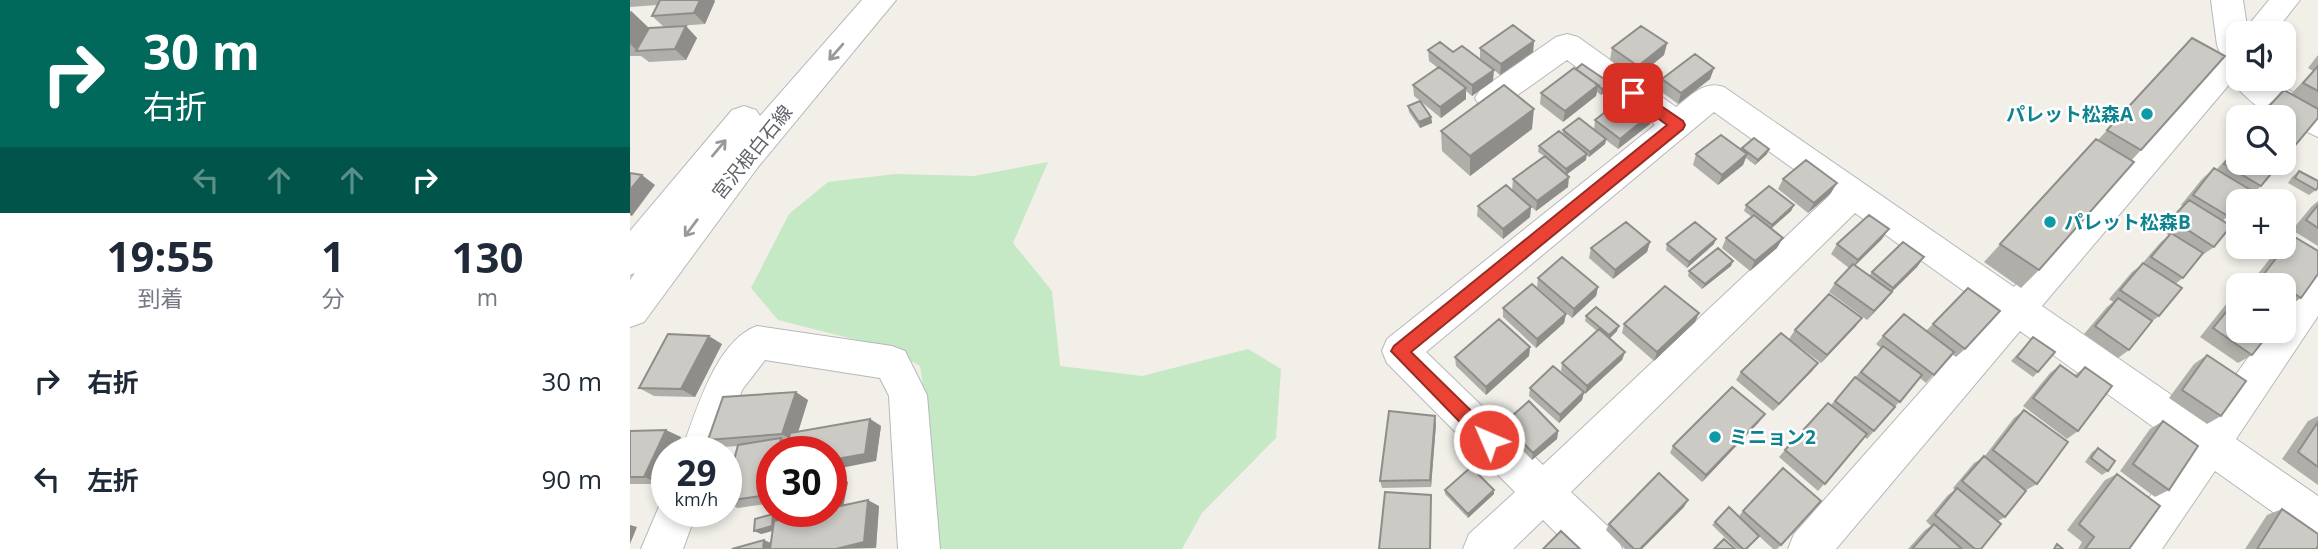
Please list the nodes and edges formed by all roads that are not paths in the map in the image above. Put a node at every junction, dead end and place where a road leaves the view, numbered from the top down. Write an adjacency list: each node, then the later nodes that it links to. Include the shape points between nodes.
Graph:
1 (846, 0): 13 (street, one-way to 1)
2 (880, 0): 16 (street, 宮沢根白石線, one-way to 16, via 745,157)
3 (2227, 0): 5 (street)
4 (2286, 0): 6 (street)
5 (2233, 21)
6 (2270, 21)
7 (2226, 76): 15 (street)
8 (2267, 91): 10 (street)
9 (1491, 97): 11 (street, via 1567,45)
10 (2318, 124)
11 (1678, 125): 12 (street, via 1713,95); 19 (street, via 1400,351)
12 (1854, 193): 15 (street); 19 (street)
13 (630, 259)
14 (2318, 288): 18 (street)
15 (2018, 308): 18 (street); 26 (street)
16 (630, 310)
17 (706, 436): 23 (street, via 727,381 757,342 892,363 908,395)
18 (2210, 444): 20 (street); 27 (street)
19 (1543, 493): 24 (street); 25 (street)
20 (2318, 520)
21 (671, 527): 22 (street)
22 (662, 549)
23 (919, 549)
24 (1484, 549)
25 (1601, 549)
26 (1809, 549)
27 (2138, 549)

